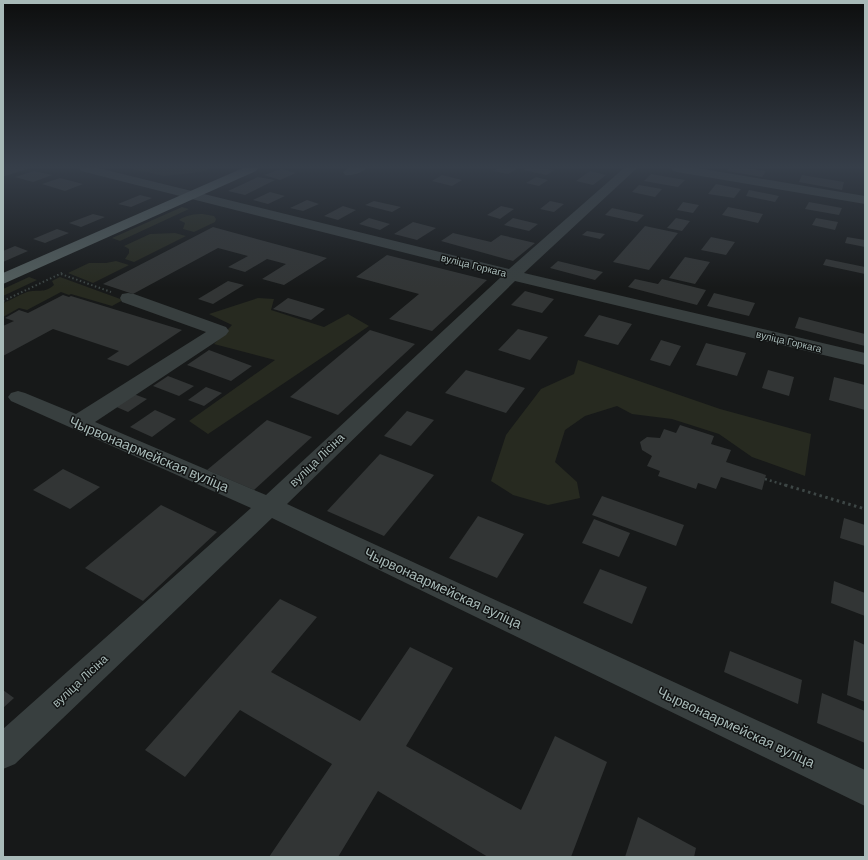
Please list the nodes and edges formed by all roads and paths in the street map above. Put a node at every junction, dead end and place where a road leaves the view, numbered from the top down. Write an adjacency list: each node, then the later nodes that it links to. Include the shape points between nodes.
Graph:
1 (160, 208): 6 (main road)
2 (247, 208): 5 (street, вуліца Горкага)
3 (586, 208): 5 (street, вуліца Лісіна)
4 (61, 274): 7 (path)
5 (512, 275): 8 (street, вуліца Горкага); 12 (street, вуліца Лісіна)
6 (3, 279)
7 (128, 298): 10 (street, via 220,331)
8 (865, 359)
9 (18, 397): 10 (street, Чырвонаармейская вуліца)
10 (78, 423): 12 (street, Чырвонаармейская вуліца)
11 (765, 480): 13 (path)
12 (269, 506): 14 (street, вуліца Лісіна); 15 (street, Чырвонаармейская вуліца)
13 (865, 509)
14 (3, 752)
15 (865, 788)

